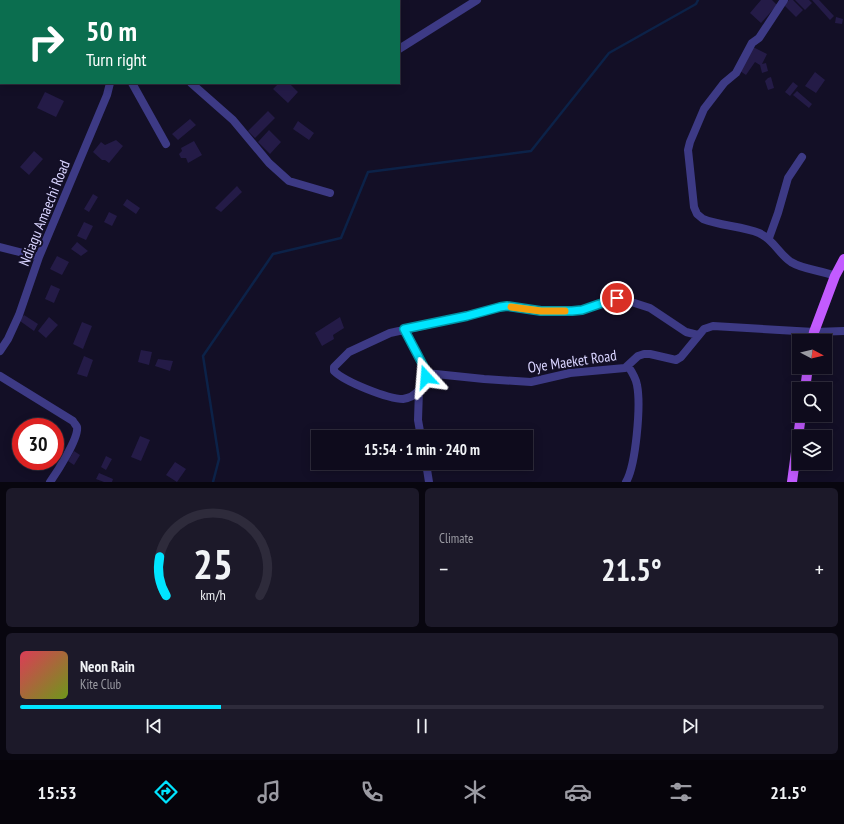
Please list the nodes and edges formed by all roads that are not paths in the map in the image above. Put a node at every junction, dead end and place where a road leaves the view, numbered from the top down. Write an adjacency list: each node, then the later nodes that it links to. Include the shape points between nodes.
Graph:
1 (477, 0): 3 (street)
2 (784, 0): 10 (street, via 759,38 752,43 736,73 724,82 704,109 688,150 696,214 710,222 760,233)
3 (400, 48)
4 (110, 84): 12 (street, Ndiagu Amaechi Road)
5 (133, 84): 7 (street)
6 (192, 84): 9 (street, via 233,120 270,163 289,180)
7 (166, 144)
8 (802, 157): 10 (street, via 788,178)
9 (330, 193)
10 (768, 238): 14 (street, via 792,262)
11 (0, 247): 12 (street)
12 (39, 257): 21 (street, Ndiagu Amaechi Road, via 19,314)
13 (844, 259): 14 (main road)
14 (835, 276): 18 (main road)
15 (404, 329): 20 (street, via 500,307 572,311 617,298 650,308 686,332); 23 (street); 25 (street, via 379,337 349,352 334,369 337,374 353,384 397,398 410,398)
16 (844, 331): 19 (street, Oye Maeket Road)
17 (792, 334): 20 (street, Oye Maeket Road, via 713,326 704,329)
18 (814, 334)
19 (828, 334)
20 (698, 335): 22 (street, Oye Maeket Road, via 679,359 644,354)
21 (0, 351)
22 (628, 366): 23 (street, Oye Maeket Road, via 570,373 531,382); 31 (street, via 638,387 639,403 635,445)
23 (426, 373): 25 (street)
24 (0, 376): 29 (street, via 73,421 76,427 76,434)
25 (419, 390): 27 (street)
26 (800, 422): 32 (main road)
27 (420, 430)
28 (427, 470): 30 (street)
29 (50, 482)
30 (429, 482)
31 (626, 482)
32 (792, 482)

